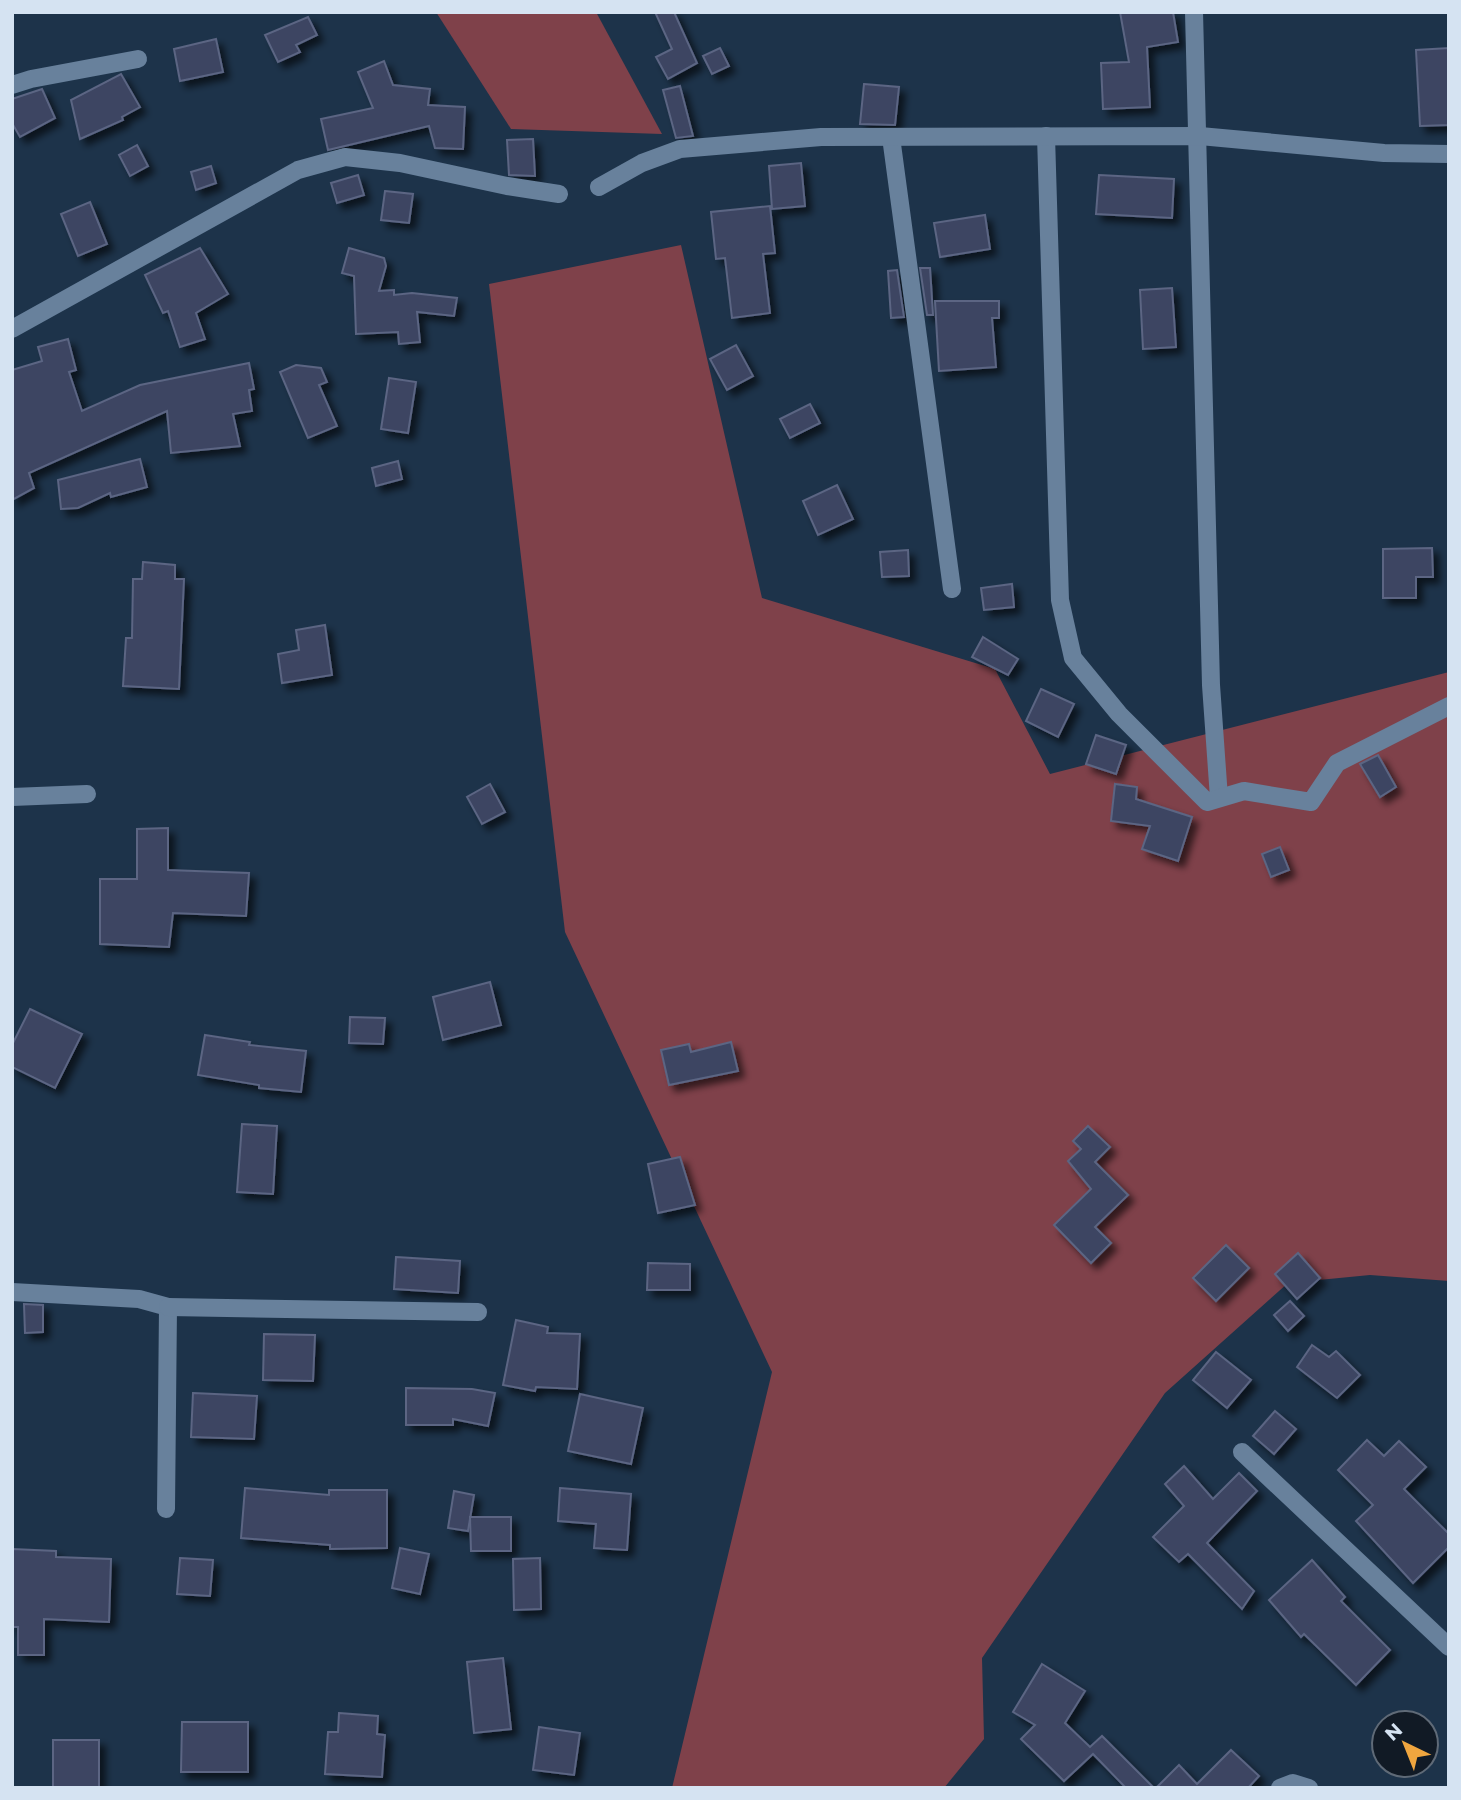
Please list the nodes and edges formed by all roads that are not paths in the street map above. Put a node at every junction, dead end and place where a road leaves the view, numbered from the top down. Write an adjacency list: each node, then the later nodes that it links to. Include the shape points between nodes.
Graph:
1 (1194, 12): 4 (street)
2 (138, 59): 3 (street)
3 (12, 85)
4 (1199, 135): 5 (street); 7 (street, via 1384,153); 15 (street, via 1211,685)
5 (1046, 136): 6 (street); 15 (street, via 1060,600 1073,658 1119,714 1207,802)
6 (891, 137): 8 (street, via 680,149); 11 (street)
7 (1449, 154)
8 (599, 187)
9 (559, 194): 10 (street, via 345,157 298,170)
10 (12, 329)
11 (952, 589)
12 (1449, 706): 15 (street, via 1337,763 1311,802 1244,791)
13 (87, 794): 14 (street)
14 (12, 797)
15 (1219, 799)
16 (12, 1292): 17 (street, via 138,1300)
17 (169, 1307): 18 (street); 20 (street)
18 (478, 1312)
19 (1242, 1452): 21 (street)
20 (166, 1509)
21 (1449, 1647)
22 (1280, 1788): 23 (street, via 1293,1783)
23 (1308, 1788)

